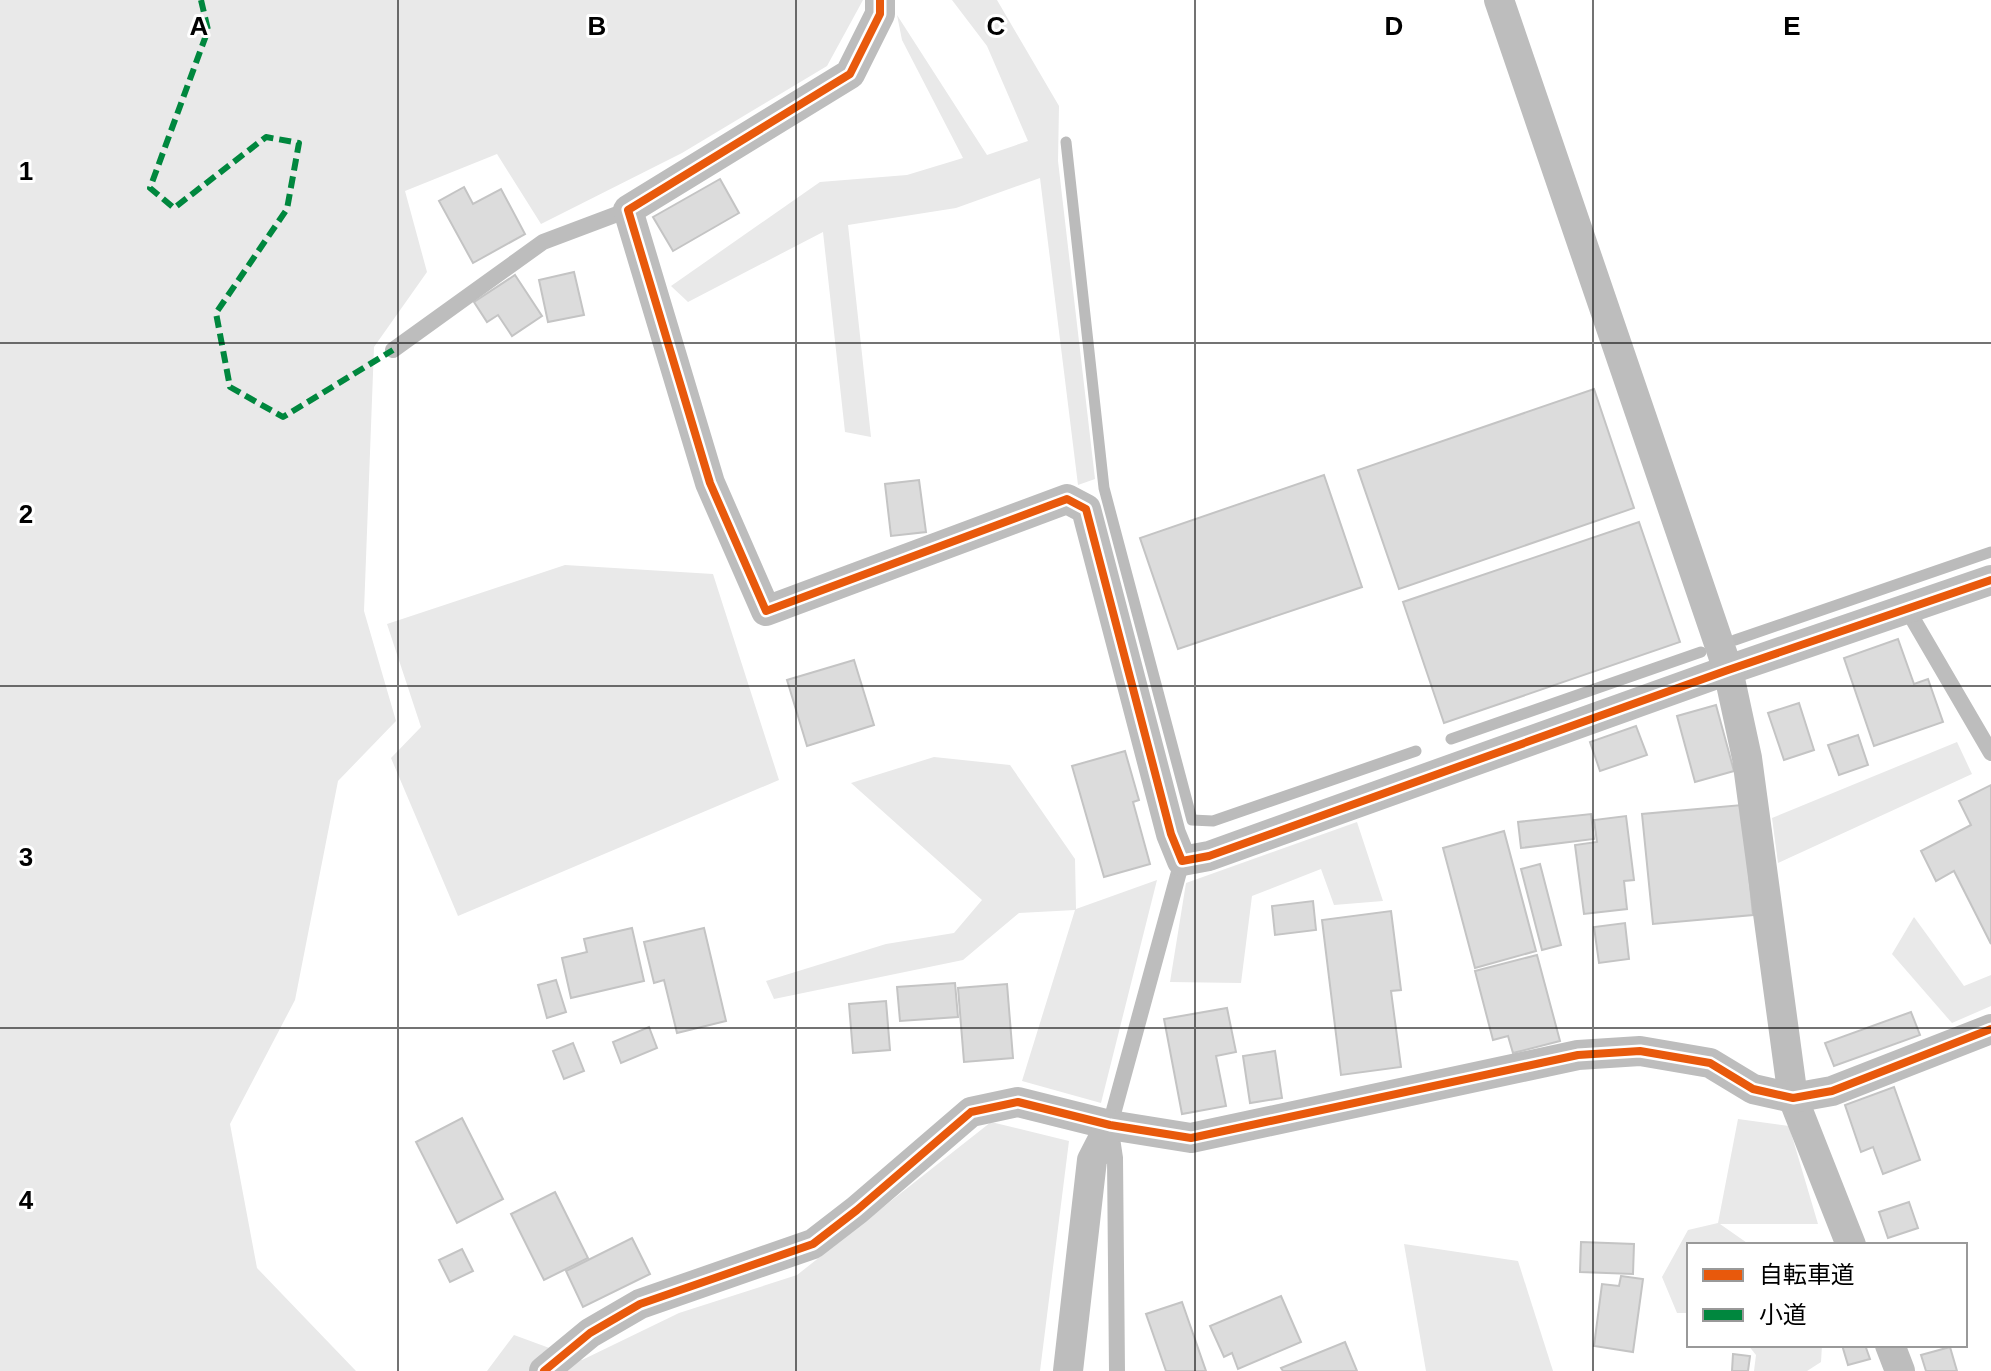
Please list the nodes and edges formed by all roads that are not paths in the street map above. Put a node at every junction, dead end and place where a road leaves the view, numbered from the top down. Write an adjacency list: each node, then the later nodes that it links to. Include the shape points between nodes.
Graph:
1 (880, 0): 3 (street, via 880,14 850,74)
2 (1499, 0): 7 (street)
3 (628, 210): 4 (lane, via 543,242); 9 (street, via 710,483 766,611 1067,499 1086,509)
4 (393, 350)
5 (1991, 580): 6 (street)
6 (1907, 609): 7 (street); 8 (lane)
7 (1728, 670): 9 (street, via 1209,856); 11 (street, via 1747,758)
8 (1991, 753)
9 (1182, 861): 12 (lane)
10 (1991, 1029): 11 (street, via 1832,1091)
11 (1793, 1098): 12 (street, via 1753,1089 1710,1063 1640,1051 1578,1055 1191,1138); 13 (street)
12 (1110, 1125): 15 (street, via 1018,1102 971,1112 813,1244 640,1304 590,1333); 16 (street, via 1092,1160); 17 (lane, via 1115,1158)
13 (1850, 1243)
14 (1891, 1347): 18 (street)
15 (544, 1371)
16 (1068, 1371)
17 (1117, 1371)
18 (1900, 1371)

